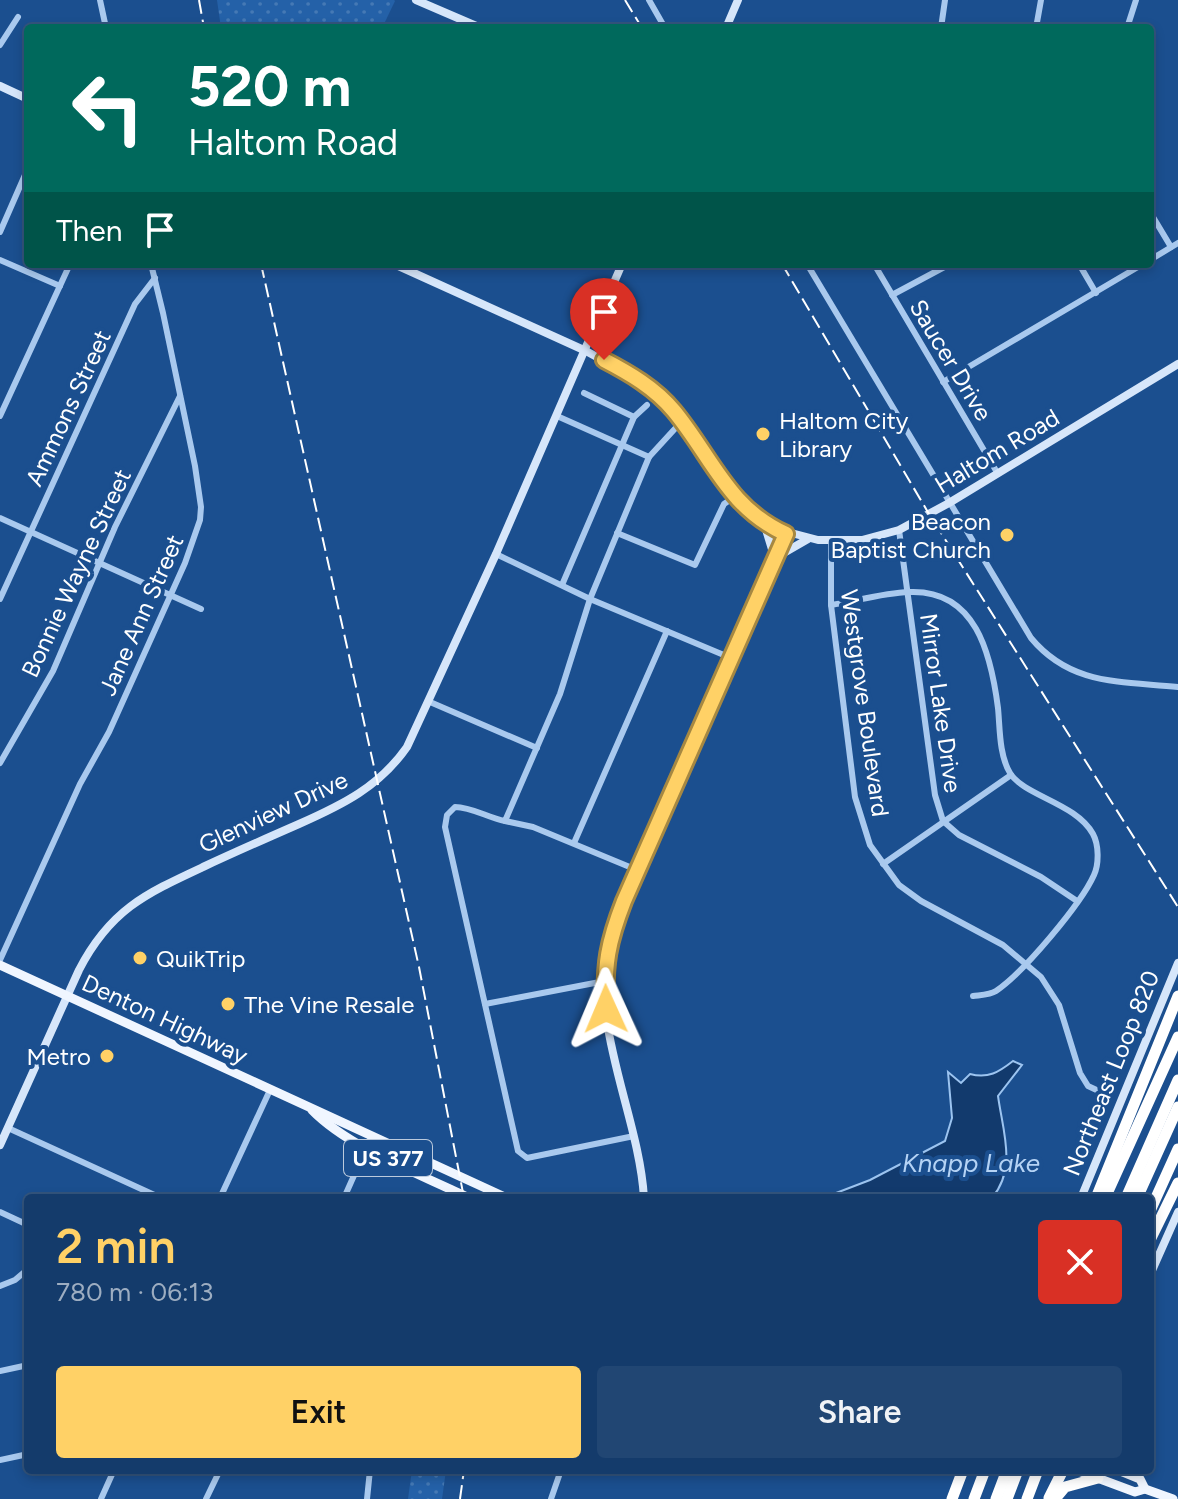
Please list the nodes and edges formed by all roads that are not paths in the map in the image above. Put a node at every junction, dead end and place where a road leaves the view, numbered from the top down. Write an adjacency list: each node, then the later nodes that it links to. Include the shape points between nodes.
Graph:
1 (100, 0): 9 (street)
2 (416, 0): 10 (main road)
3 (649, 0): 11 (street)
4 (738, 0): 12 (main road)
5 (945, 0): 13 (street)
6 (1041, 0): 14 (street)
7 (1136, 0): 15 (street)
8 (18, 17): 16 (street)
9 (105, 24)
10 (472, 24)
11 (663, 24)
12 (728, 24)
13 (942, 24)
14 (1037, 24)
15 (1128, 24)
16 (0, 45)
17 (0, 86): 18 (main road)
18 (24, 97)
19 (24, 177): 21 (street)
20 (1154, 218): 22 (street)
21 (0, 232)
22 (1174, 245): 23 (street)
23 (1154, 258)
24 (0, 260): 35 (street)
25 (68, 268): 35 (street)
26 (152, 268): 34 (street, Jane Ann Street)
27 (403, 268): 38 (main road, Haltom Road)
28 (620, 268): 38 (main road, Glenview Drive)
29 (809, 268): 52 (street)
30 (876, 268): 37 (street, Saucer Drive)
31 (943, 268): 37 (street)
32 (1081, 268): 36 (street)
33 (1137, 268): 36 (street)
34 (155, 278): 42 (street, Jane Ann Street); 56 (street, Ammons Street, via 135,304)
35 (60, 286): 44 (street)
36 (1096, 293): 40 (street)
37 (892, 295): 40 (street, Saucer Drive)
38 (586, 351): 45 (main road, Glenview Drive); 47 (main road, Haltom Road, via 646,384)
39 (1178, 364): 50 (main road, Haltom Road)
40 (943, 382): 50 (street, Saucer Drive)
41 (584, 393): 46 (street)
42 (180, 396): 63 (street, Bonnie Wayne Street); 66 (street, Jane Ann Street, via 202,513)
43 (647, 405): 46 (street)
44 (0, 416)
45 (557, 416): 48 (street); 61 (main road, Glenview Drive)
46 (634, 417): 48 (street)
47 (682, 421): 49 (street); 51 (main road, Haltom Road)
48 (622, 445): 49 (street); 64 (street)
49 (649, 457): 57 (street)
50 (998, 474): 52 (main road, Haltom Road)
51 (734, 497): 54 (main road, Haltom Road); 57 (street, via 724,504 695,565)
52 (949, 503): 55 (main road, Haltom Road); 73 (street, via 1043,653 1089,678)
53 (0, 518): 56 (street)
54 (764, 522): 58 (main road, Haltom Road); 62 (main road)
55 (899, 530): 60 (main road, Haltom Road); 65 (street, Mirror Lake Drive)
56 (31, 532): 63 (street); 67 (street, Ammons Street)
57 (617, 533): 68 (street)
58 (786, 534): 59 (main road, Haltom Road); 62 (main road)
59 (808, 539): 60 (main road, Haltom Road); 62 (main road)
60 (831, 542): 69 (street, Westgrove Boulevard)
61 (496, 554): 64 (street); 74 (main road, Glenview Drive)
62 (775, 559): 72 (main road)
63 (99, 563): 66 (street); 76 (street, Bonnie Wayne Street, via 53,671)
64 (562, 585): 68 (street)
65 (908, 592): 69 (street); 77 (street, via 936,593 951,600 973,624 992,669); 79 (street, Mirror Lake Drive)
66 (170, 596): 70 (street); 84 (street, Jane Ann Street)
67 (0, 599)
68 (590, 599): 71 (street); 75 (street)
69 (831, 605): 81 (street, Westgrove Boulevard, via 855,797 870,845)
70 (201, 609)
71 (667, 631): 72 (street); 80 (street)
72 (731, 658): 82 (main road)
73 (1178, 687)
74 (430, 702): 75 (street); 88 (main road, Glenview Drive, via 407,747 378,782 346,803 130,905 94,945)
75 (537, 748): 78 (street)
76 (0, 763)
77 (1011, 775): 79 (street); 83 (street, via 1069,809 1094,835 1095,875)
78 (505, 821): 80 (street); 91 (street, via 455,807 445,827)
79 (943, 821): 81 (street); 83 (street, Mirror Lake Drive)
80 (574, 843): 82 (street)
81 (883, 864): 85 (street, Westgrove Boulevard, via 921,901)
82 (637, 870): 87 (main road, via 609,941)
83 (1077, 901): 85 (street)
84 (0, 962): 88 (main road, Denton Highway / US 377)
85 (1028, 963): 89 (street, via 993,993); 95 (street, Westgrove Boulevard, via 1059,1005 1080,1073 1088,1086)
86 (1178, 963): 111 (main road, Northeast Loop 820)
87 (605, 981): 91 (street); 100 (main road, via 606,1009)
88 (68, 996): 94 (main road, Denton Highway / US 377); 98 (main road, Glenview Drive)
89 (973, 996)
90 (1178, 996): 112 (highway)
91 (485, 1004): 100 (street, via 518,1151 527,1158)
92 (1178, 1037): 113 (highway)
93 (1178, 1080): 114 (highway)
94 (270, 1090): 97 (main road, Denton Highway / US 377); 106 (street)
95 (1105, 1094)
96 (1178, 1107): 115 (highway)
97 (312, 1110): 99 (main road, Denton Highway / US 377); 102 (main road, Denton Highway / US 377, via 325,1124)
98 (8, 1128): 101 (main road, Glenview Drive); 105 (street)
99 (372, 1135): 102 (street); 109 (main road, Denton Highway / US 377)
100 (634, 1136): 110 (main road)
101 (0, 1145)
102 (366, 1147): 107 (street); 108 (main road, Denton Highway / US 377)
103 (1178, 1149): 116 (highway)
104 (1178, 1183): 120 (highway)
105 (152, 1194)
106 (222, 1194)
107 (346, 1194)
108 (461, 1194)
109 (498, 1194)
110 (643, 1194)
111 (1083, 1194)
112 (1098, 1194)
113 (1107, 1194)
114 (1128, 1194)
115 (1139, 1194)
116 (1154, 1202)
117 (0, 1212): 119 (street)
118 (1178, 1212): 121 (main road)
119 (24, 1223)
120 (1154, 1232)
121 (1154, 1266)
122 (24, 1272): 123 (street)
123 (0, 1286)
124 (24, 1366): 125 (street)
125 (0, 1371)
126 (24, 1455): 127 (street)
127 (0, 1460)
128 (112, 1474): 142 (street)
129 (218, 1474): 143 (street)
130 (370, 1474): 144 (street)
131 (560, 1474): 145 (street)
132 (961, 1474): 146 (highway)
133 (983, 1474): 147 (highway)
134 (1005, 1474): 148 (highway)
135 (1016, 1474): 149 (highway)
136 (1036, 1474): 150 (highway)
137 (1061, 1474): 151 (highway)
138 (1087, 1474): 140 (main road)
139 (1128, 1474): 141 (main road)
140 (1098, 1478): 141 (main road, via 1135,1492); 151 (highway, via 1065,1487)
141 (1149, 1490): 152 (main road)
142 (101, 1499)
143 (206, 1499)
144 (367, 1499)
145 (551, 1499)
146 (952, 1499)
147 (974, 1499)
148 (996, 1499)
149 (1007, 1499)
150 (1027, 1499)
151 (1052, 1499)
152 (1173, 1499)

